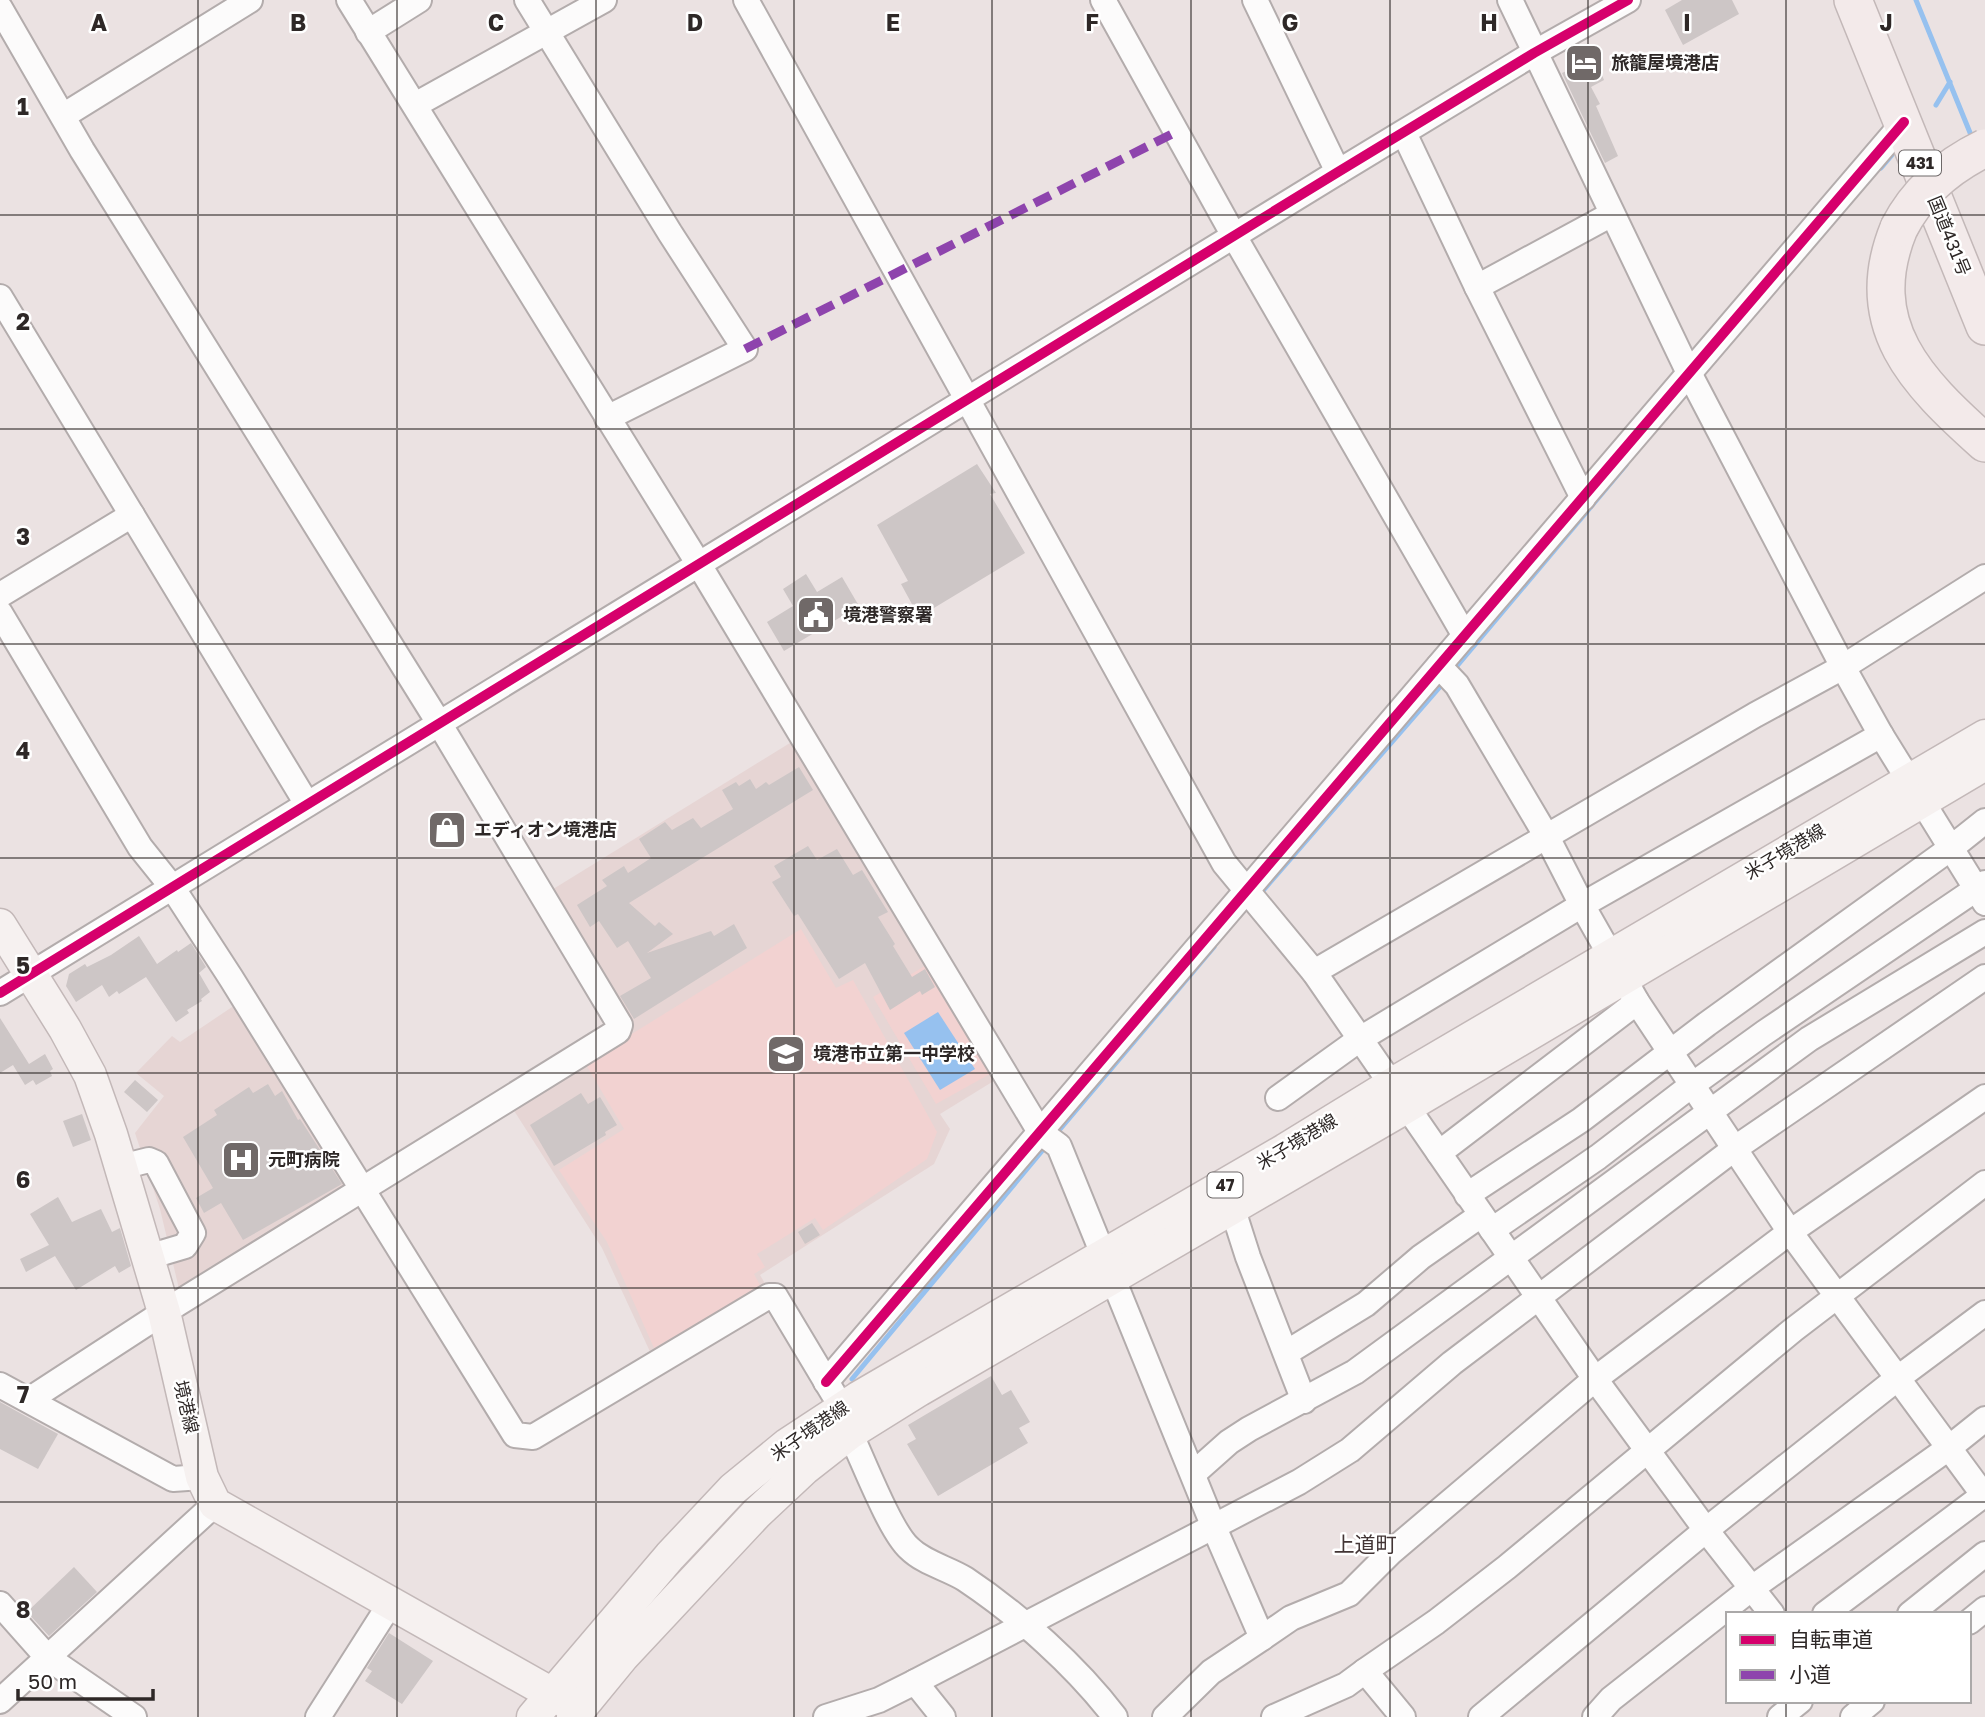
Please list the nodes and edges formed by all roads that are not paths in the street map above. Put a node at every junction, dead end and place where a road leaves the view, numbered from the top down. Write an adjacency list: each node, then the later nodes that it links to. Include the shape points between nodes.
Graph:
1 (250, 0): 18 (street)
2 (349, 0): 14 (street)
3 (419, 0): 14 (street)
4 (527, 0): 15 (street)
5 (604, 0): 15 (street)
6 (746, 0): 30 (street)
7 (1103, 0): 24 (street)
8 (1255, 0): 22 (street)
9 (1510, 0): 16 (street)
10 (1629, 0): 16 (street)
11 (1853, 0): 19 (highway, 国道431号 / 431)
12 (1874, 0): 25 (highway, 国道431号 / 431)
13 (0, 8): 18 (street)
14 (368, 32): 17 (street)
15 (547, 32): 17 (street); 31 (street, via 745,349)
16 (1534, 53): 20 (street); 23 (street)
17 (415, 105): 31 (street)
18 (63, 116): 42 (street)
19 (1904, 122): 28 (highway, 国道431号 / 431); 29 (street)
20 (1404, 132): 22 (street); 26 (street)
21 (1985, 149): 32 (highway, 国道431号 / 431, bridge, via 1935,180 1911,206 1890,251 1885,276 1886,305 1905,358 1920,380)
22 (1338, 172): 24 (street)
23 (1612, 214): 26 (street); 29 (street)
24 (1234, 236): 30 (street); 39 (street)
25 (1985, 269)
26 (1477, 287): 33 (street)
27 (0, 297): 34 (street)
28 (1985, 326)
29 (1688, 371): 33 (street); 41 (street)
30 (968, 400): 35 (street); 53 (street, via 1203,828)
31 (607, 418): 35 (street)
32 (1985, 443)
33 (1583, 498): 39 (street)
34 (132, 514): 37 (street); 47 (street)
35 (698, 563): 42 (street); 69 (street)
36 (1985, 577): 41 (street)
37 (0, 595)
38 (0, 613): 51 (street, via 140,847)
39 (1465, 636): 40 (street)
40 (1439, 666): 49 (street, via 1457,685); 53 (street)
41 (1843, 667): 43 (street); 49 (street)
42 (439, 723): 47 (street); 74 (street, via 620,1025 618,1031)
43 (1881, 735): 46 (street); 54 (street)
44 (1985, 736): 46 (main road, 米子境港線 / 47)
45 (1985, 764): 46 (main road, 米子境港線 / 47)
46 (1915, 790): 50 (street); 60 (main road, 米子境港線 / 47)
47 (307, 804): 51 (street)
48 (1985, 821): 50 (street)
49 (1547, 836): 54 (street); 57 (street)
50 (1951, 848): 52 (street); 63 (street)
51 (172, 887): 58 (street); 74 (street)
52 (1982, 892): 64 (street)
53 (1247, 893): 57 (street); 69 (street)
54 (1582, 905): 60 (street); 62 (street)
55 (0, 925): 58 (main road, 境港線)
56 (1985, 932): 68 (street, via 1809,1039)
57 (1314, 972): 62 (street)
58 (30, 975): 61 (street); 72 (main road, 境港線, via 90,1075)
59 (1985, 977): 70 (street)
60 (1623, 979): 63 (street); 65 (main road, 米子境港線 / 47); 71 (street)
61 (0, 993)
62 (1360, 1039): 65 (street); 67 (street)
63 (1670, 1051): 64 (street); 75 (street, via 1581,1120)
64 (1692, 1085): 68 (street); 77 (street, via 1598,1157)
65 (1398, 1096): 71 (street); 76 (main road, 米子境港線 / 47); 81 (main road, 米子境港線 / 47, via 1285,1150)
66 (1985, 1097): 78 (street)
67 (1278, 1098)
68 (1709, 1111): 70 (street); 80 (street)
69 (1040, 1132): 81 (street, via 1059,1146); 89 (street)
70 (1734, 1149): 78 (street); 83 (street)
71 (1439, 1153): 75 (street)
72 (121, 1167): 79 (main road, 境港線); 79 (street, via 149,1160 156,1163 193,1233 185,1246)
73 (1985, 1183): 82 (street)
74 (364, 1190): 84 (street); 89 (street, via 515,1435 533,1437 769,1296 775,1296)
75 (1467, 1195): 77 (street)
76 (1232, 1207): 81 (main road, 米子境港線 / 47); 86 (street)
77 (1486, 1223): 80 (street); 86 (street, via 1421,1257 1366,1304)
78 (1790, 1232): 82 (street); 88 (street)
79 (148, 1257): 84 (main road, 境港線)
80 (1512, 1259): 83 (street); 92 (street, via 1355,1372)
81 (1107, 1267): 94 (main road, 米子境港線 / 47, via 919,1390); 97 (street)
82 (1838, 1297): 87 (street); 96 (street)
83 (1539, 1298): 88 (street); 100 (street, via 1452,1363 1350,1450 1299,1482)
84 (164, 1312): 91 (street); 98 (main road, 境港線)
85 (1985, 1313): 87 (street)
86 (1286, 1353): 92 (street)
87 (1898, 1378): 95 (street); 101 (street)
88 (1595, 1379): 96 (street); 112 (street, via 1391,1552 1349,1594 1291,1618)
89 (826, 1382): 94 (street)
90 (0, 1385): 91 (street)
91 (33, 1401): 98 (street, via 173,1479)
92 (1304, 1401): 97 (street, via 1229,1442)
93 (1985, 1419): 95 (street)
94 (846, 1421): 111 (street, via 908,1548 963,1578); 119 (main road, 米子境港線 / 47)
95 (1950, 1447): 99 (street); 103 (street)
96 (1647, 1449): 101 (street); 114 (street, via 1507,1567)
97 (1193, 1474): 100 (street)
98 (208, 1491): 105 (main road); 113 (street)
99 (1985, 1495): 108 (street)
100 (1213, 1525): 111 (street); 112 (street)
101 (1706, 1530): 103 (street); 128 (street)
102 (1985, 1555): 109 (street)
103 (1752, 1588): 107 (street); 129 (street, via 1611,1699)
104 (0, 1604): 113 (street)
105 (390, 1604): 119 (main road); 121 (street)
106 (1985, 1609): 110 (street)
107 (1770, 1612)
108 (1828, 1612)
109 (1913, 1612)
110 (1971, 1620)
111 (1026, 1623): 115 (street); 124 (street)
112 (1262, 1638): 125 (street, via 1211,1672)
113 (48, 1658): 116 (street); 120 (street)
114 (1365, 1671): 126 (street, via 1346,1685); 127 (street)
115 (915, 1682): 122 (street, via 879,1700); 123 (street)
116 (0, 1702)
117 (1798, 1703): 130 (street)
118 (1870, 1703): 131 (street)
119 (565, 1711)
120 (134, 1717)
121 (318, 1717)
122 (826, 1717)
123 (943, 1717)
124 (1115, 1717)
125 (1165, 1717)
126 (1274, 1717)
127 (1403, 1717)
128 (1481, 1717)
129 (1595, 1717)
130 (1780, 1717)
131 (1854, 1717)

